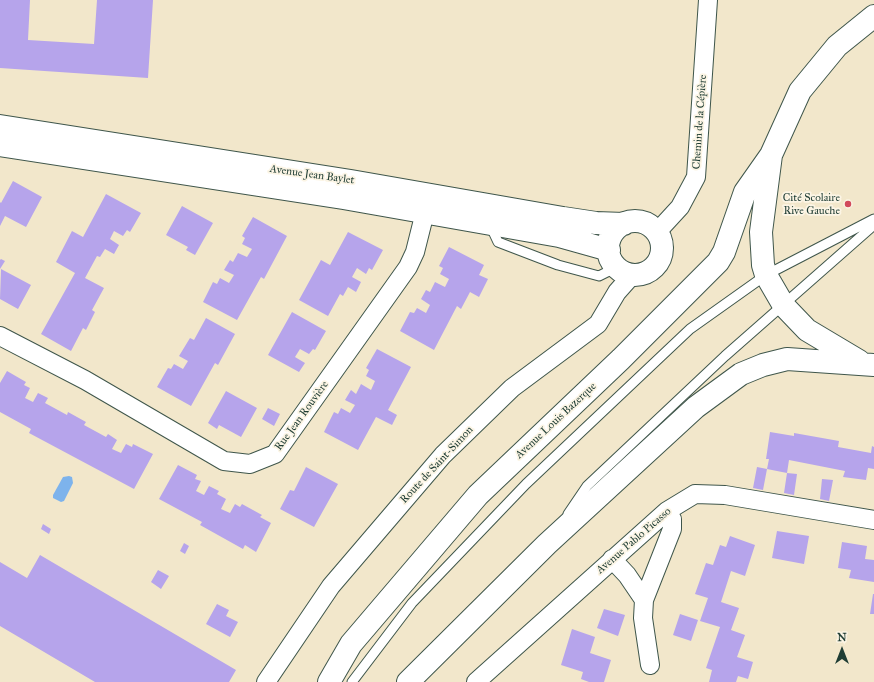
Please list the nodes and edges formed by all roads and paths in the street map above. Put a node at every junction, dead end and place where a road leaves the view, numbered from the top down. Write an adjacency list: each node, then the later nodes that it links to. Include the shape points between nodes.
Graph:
1 (708, 0): 10 (street, Chemin de la Cépière, via 696,177 680,207)
2 (874, 16): 5 (main road, via 837,46 800,91)
3 (0, 126): 6 (main road, Avenue Jean Baylet)
4 (0, 145): 6 (main road, Avenue Jean Baylet, via 343,198)
5 (771, 155): 12 (main road, via 761,232); 23 (main road, Avenue Louis Bazerque, via 745,192 718,262 621,359 478,495 350,644)
6 (427, 203): 8 (main road, Avenue Jean Baylet); 11 (main road, Avenue Jean Baylet, via 490,225 559,236); 14 (street, Rue Jean Rouvière, via 415,252 408,267 275,454 250,464 224,461 85,380)
7 (874, 219): 12 (lane)
8 (624, 224): 10 (main road, via 638,221); 11 (main road, via 612,234)
9 (874, 225): 13 (lane)
10 (657, 232): 11 (main road, via 662,248 658,261 650,270 641,274)
11 (619, 263): 22 (street, Route de Saint-Simon, via 611,301 598,324 512,388 443,455 331,586)
12 (766, 276): 13 (main road); 24 (lane, via 690,329 526,484 412,603)
13 (784, 306): 15 (main road, via 808,330); 18 (lane, via 725,356 587,486)
14 (0, 336)
15 (868, 364): 18 (main road, via 787,359 741,374 696,407)
16 (667, 511): 17 (street, Avenue Pablo Picasso, via 695,494 725,495); 19 (street, Avenue Pablo Picasso); 20 (street, via 672,519 672,529)
17 (874, 520)
18 (547, 544): 25 (main road)
19 (612, 559): 20 (street); 26 (street, Avenue Pablo Picasso)
20 (644, 600): 21 (street, via 643,625)
21 (650, 665)
22 (266, 682)
23 (329, 682)
24 (352, 682)
25 (408, 682)
26 (476, 682)

